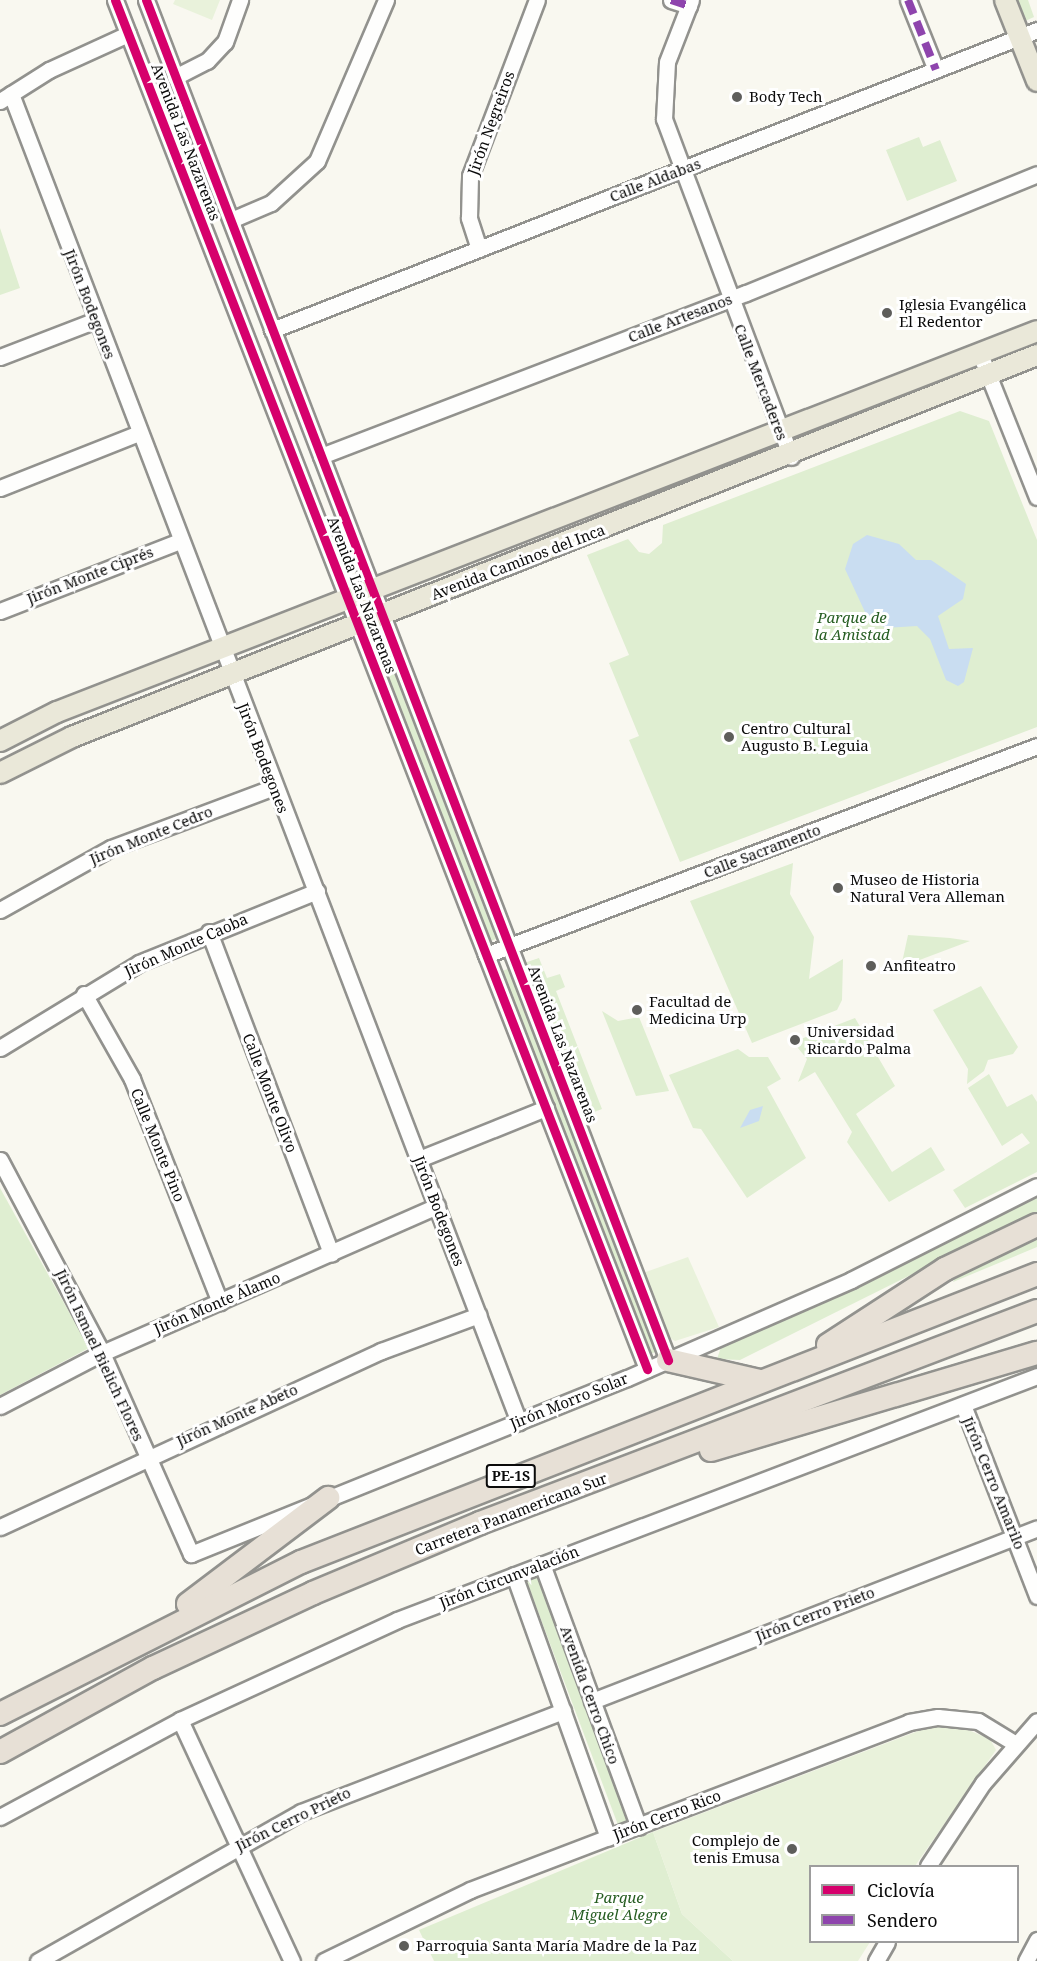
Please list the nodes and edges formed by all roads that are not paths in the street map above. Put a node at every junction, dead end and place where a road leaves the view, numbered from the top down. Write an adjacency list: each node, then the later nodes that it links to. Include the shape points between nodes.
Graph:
1 (115, 0): 10 (street, Avenida Las Nazarenas)
2 (146, 0): 13 (street, Avenida Las Nazarenas)
3 (240, 0): 13 (street, via 225,42 207,61)
4 (386, 0): 18 (street, via 317,161 271,203)
5 (537, 0): 19 (street, Jirón Negreiros, via 470,176 469,218)
6 (671, 0): 9 (street)
7 (908, 0): 12 (street)
8 (1005, 0): 11 (main road)
9 (690, 3): 16 (street, Calle Mercaderes, via 662,90)
10 (128, 34): 15 (street); 36 (street, Avenida Las Nazarenas)
11 (1028, 34): 12 (street, Calle Aldabas); 14 (main road)
12 (936, 70): 16 (street, Calle Aldabas)
13 (175, 77): 18 (street, Avenida Las Nazarenas)
14 (1037, 81)
15 (5, 97): 21 (street, Jirón Bodegones)
16 (680, 170): 19 (street, Calle Aldabas); 20 (street, Calle Mercaderes)
17 (1037, 174): 20 (street, Calle Artesanos)
18 (231, 220): 22 (street, Avenida Las Nazarenas)
19 (479, 249): 22 (street, Calle Aldabas)
20 (730, 299): 28 (street, Calle Mercaderes); 30 (street, Calle Artesanos)
21 (96, 320): 26 (street); 29 (street, Jirón Bodegones)
22 (272, 330): 30 (street, Avenida Las Nazarenas)
23 (1037, 331): 24 (main road, Avenida Caminos del Inca)
24 (980, 354): 27 (street); 28 (main road, Avenida Caminos del Inca)
25 (1037, 356): 27 (main road, Avenida Caminos del Inca)
26 (0, 357)
27 (989, 374): 31 (main road, Avenida Caminos del Inca); 33 (street)
28 (780, 431): 31 (street, Calle Mercaderes); 35 (main road, Avenida Caminos del Inca)
29 (139, 433): 32 (street); 34 (street, Jirón Bodegones)
30 (321, 456): 35 (street, Avenida Las Nazarenas)
31 (791, 457): 38 (main road, Avenida Caminos del Inca)
32 (0, 488)
33 (1037, 497)
34 (180, 541): 37 (street, Jirón Monte Ciprés); 40 (street, Jirón Bodegones)
35 (372, 589): 36 (main road, Avenida Caminos del Inca); 38 (street, Avenida Las Nazarenas)
36 (348, 599): 39 (street, Avenida Las Nazarenas); 40 (main road, Avenida Caminos del Inca)
37 (0, 611)
38 (382, 615): 39 (main road, Avenida Caminos del Inca); 49 (street, Avenida Las Nazarenas)
39 (358, 624): 41 (main road, Avenida Caminos del Inca); 50 (street, Avenida Las Nazarenas)
40 (220, 648): 41 (street, Jirón Bodegones); 42 (main road, Avenida Caminos del Inca, via 57,712)
41 (231, 676): 44 (main road, Avenida Caminos del Inca, via 72,737); 45 (street, Jirón Bodegones)
42 (0, 741)
43 (1037, 746): 49 (street, Calle Sacramento)
44 (0, 773)
45 (274, 787): 46 (street, Jirón Bodegones); 47 (street, Jirón Monte Cedro, via 111,848)
46 (316, 891): 48 (street, Jirón Monte Caoba); 54 (street, Jirón Bodegones)
47 (0, 910)
48 (209, 932): 51 (street, Jirón Monte Caoba); 59 (street, Calle Monte Olivo)
49 (509, 947): 50 (street, Calle Sacramento); 66 (street, Avenida Las Nazarenas)
50 (486, 956): 53 (street, Avenida Las Nazarenas)
51 (84, 994): 52 (street, Jirón Monte Caoba); 61 (street, Calle Monte Pino, via 132,1079)
52 (0, 1048)
53 (546, 1108): 54 (street); 67 (street, Avenida Las Nazarenas)
54 (419, 1159): 57 (street, Jirón Bodegones)
55 (0, 1160): 64 (street, Jirón Ismael Bielich Flores)
56 (1037, 1186): 66 (street, Jirón Morro Solar, via 851,1280)
57 (438, 1206): 59 (street, Jirón Monte Álamo); 63 (street, Jirón Bodegones)
58 (1037, 1225): 68 (highway, via 945,1269)
59 (331, 1254): 61 (street, Jirón Monte Álamo)
60 (1037, 1274): 68 (highway, PE-1S)
61 (220, 1302): 64 (street, Jirón Monte Álamo)
62 (1037, 1311): 75 (highway, Carretera Panamericana Sur / PE-1S)
63 (479, 1315): 73 (street, Jirón Bodegones); 74 (street, Jirón Monte Abeto, via 381,1352)
64 (102, 1353): 72 (street, Jirón Monte Álamo); 74 (street, Jirón Ismael Bielich Flores)
65 (1037, 1353): 75 (highway, via 765,1436)
66 (668, 1360): 67 (street, Jirón Morro Solar); 70 (highway)
67 (647, 1369): 73 (street, Jirón Morro Solar)
68 (789, 1370): 70 (highway, PE-1S)
69 (1037, 1376): 71 (street, Jirón Circunvalación)
70 (760, 1382): 84 (highway, PE-1S, via 322,1553)
71 (963, 1405): 79 (street, Jirón Cerro Amarilo); 81 (street, Jirón Circunvalación)
72 (0, 1406)
73 (519, 1422): 76 (street, Jirón Morro Solar)
74 (146, 1455): 77 (street, Jirón Monte Abeto); 80 (street, Jirón Ismael Bielich Flores)
75 (606, 1477): 91 (highway, Carretera Panamericana Sur / PE-1S, via 480,1523 243,1624)
76 (328, 1498): 80 (street, Jirón Morro Solar); 84 (highway)
77 (0, 1527)
78 (1037, 1528): 79 (street, Jirón Cerro Prieto)
79 (1017, 1536): 83 (street, Jirón Cerro Amarilo); 85 (street, Jirón Cerro Prieto)
80 (191, 1554)
81 (542, 1564): 82 (street, Jirón Circunvalación); 85 (street, Avenida Cerro Chico)
82 (514, 1575): 86 (street, Avenida Cerro Chico); 88 (street, Jirón Circunvalación, via 397,1620)
83 (1037, 1596)
84 (136, 1641): 87 (highway, PE-1S)
85 (592, 1701): 93 (street, Avenida Cerro Chico)
86 (563, 1711): 94 (street, Avenida Cerro Chico); 95 (street, Jirón Cerro Prieto, via 412,1766)
87 (0, 1714)
88 (180, 1720): 92 (street, Jirón Circunvalación); 95 (street)
89 (1037, 1721): 90 (street)
90 (1016, 1744): 93 (street, Jirón Cerro Rico, via 978,1721 938,1717 909,1722); 96 (street)
91 (0, 1752)
92 (0, 1818)
93 (639, 1827): 94 (street, Jirón Cerro Rico)
94 (608, 1838): 101 (street, Jirón Cerro Rico, via 470,1890)
95 (235, 1846): 99 (street, Jirón Cerro Prieto); 100 (street)
96 (929, 1865)
97 (1037, 1940): 103 (street)
98 (886, 1943): 102 (street)
99 (38, 1961)
100 (292, 1961)
101 (324, 1961)
102 (876, 1961)
103 (1026, 1961)

